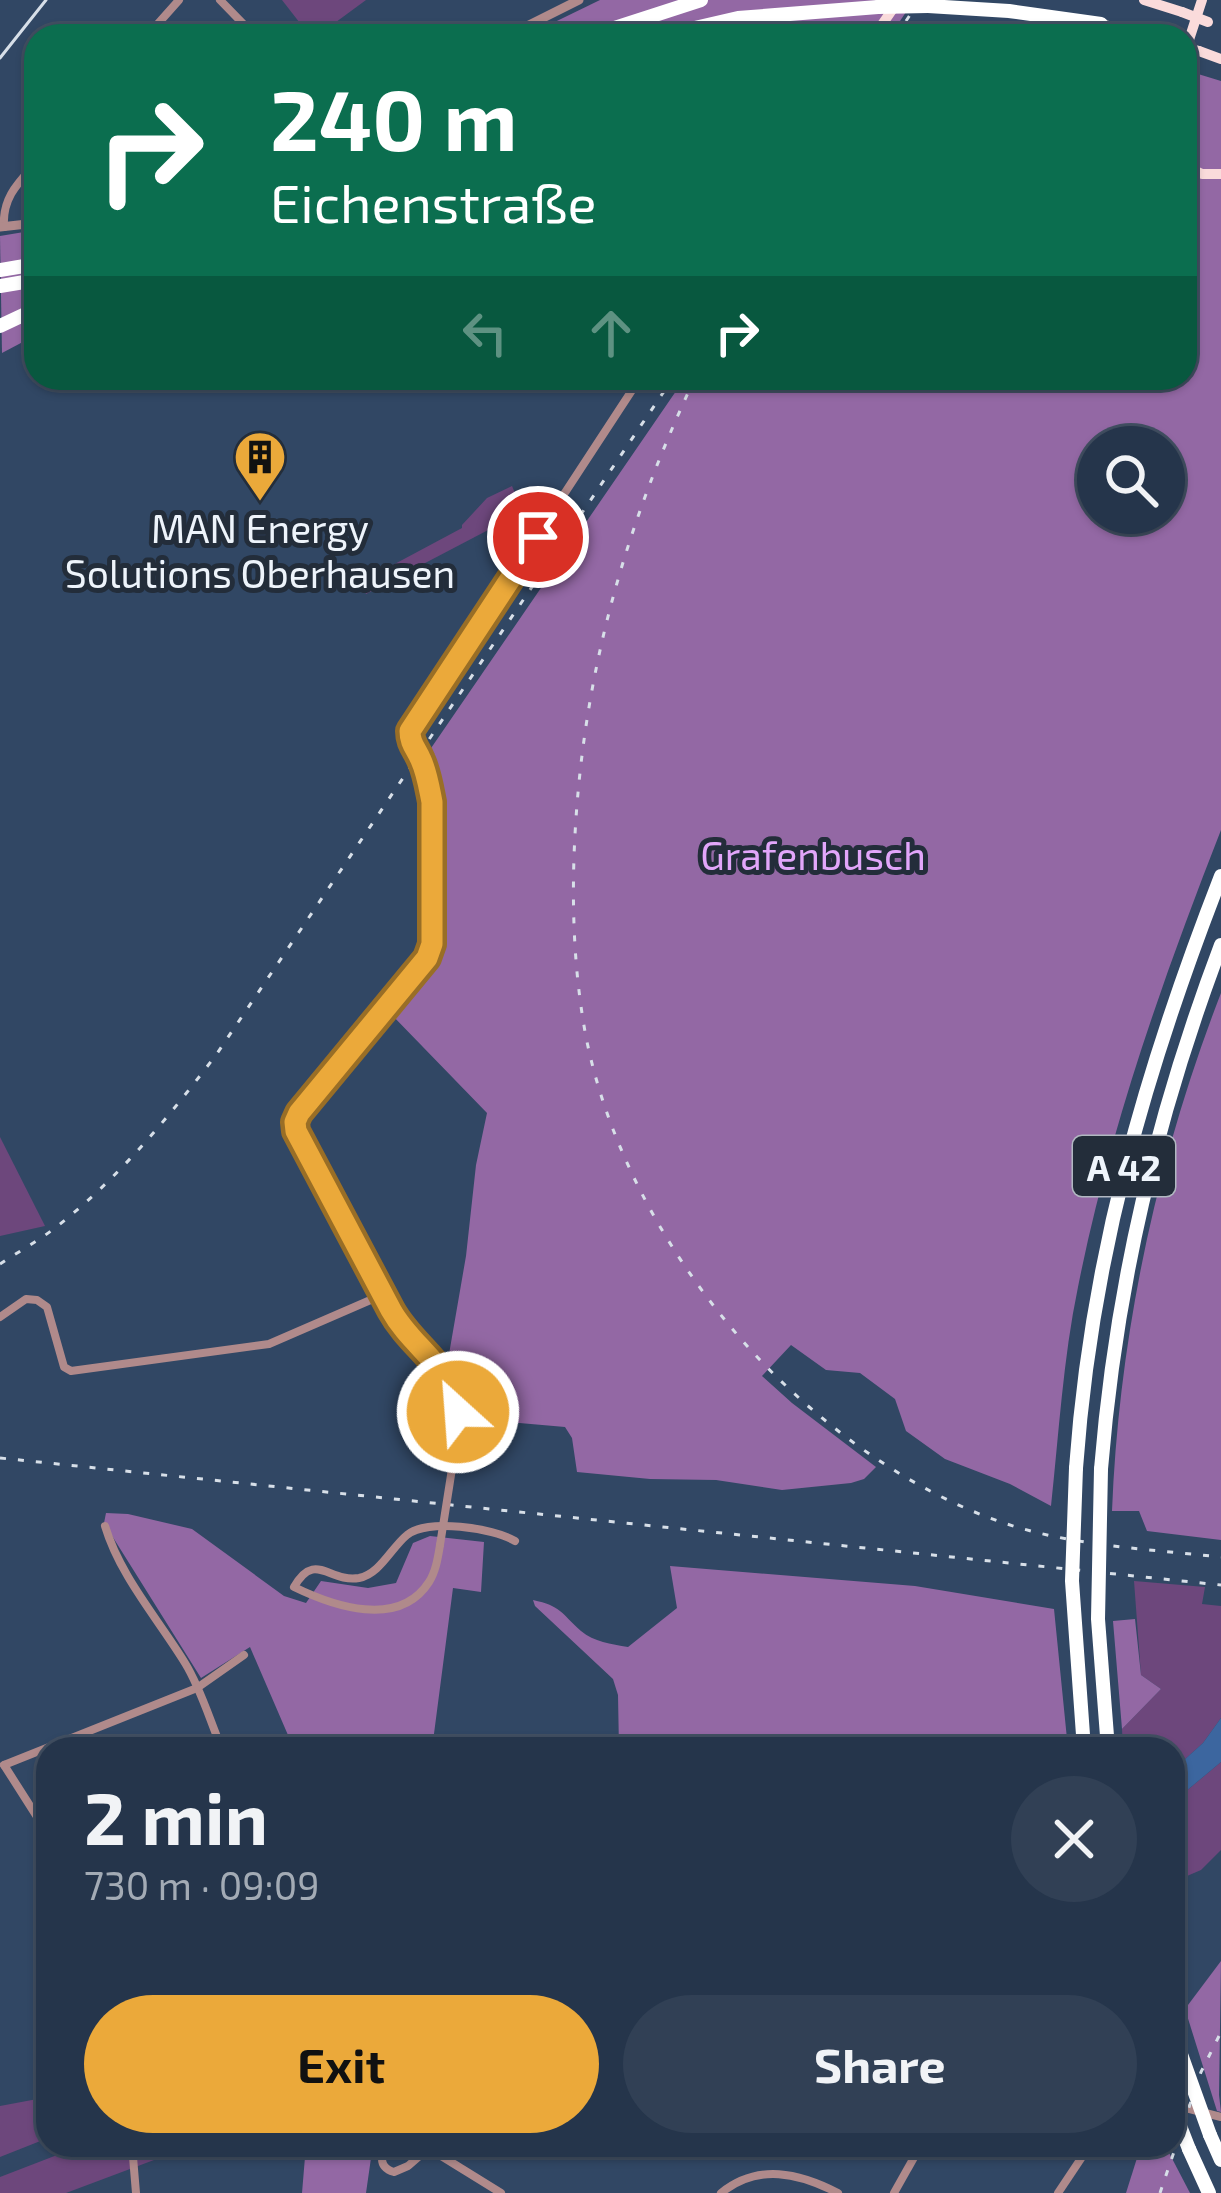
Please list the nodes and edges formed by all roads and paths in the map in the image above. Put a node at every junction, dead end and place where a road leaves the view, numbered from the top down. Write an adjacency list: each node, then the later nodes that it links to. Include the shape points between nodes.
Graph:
1 (179, 0): 9 (street)
2 (220, 0): 10 (street)
3 (681, 0): 7 (highway)
4 (701, 0): 7 (highway)
5 (1144, 0): 16 (main road, bridge)
6 (572, 1): 11 (street)
7 (665, 10): 12 (highway)
8 (794, 13): 13 (highway); 14 (highway); 15 (highway, bridge, via 928,6)
9 (158, 24)
10 (243, 24)
11 (529, 24)
12 (625, 24)
13 (712, 24)
14 (766, 24)
15 (1101, 24)
16 (1215, 24)
17 (24, 177): 18 (street, via 9,194)
18 (2, 227)
19 (632, 390): 22 (street, via 411,728 432,802 432,944 295,1122)
20 (1221, 876): 30 (highway, A 42, bridge, via 1154,1066 1115,1203 1089,1338 1072,1581)
21 (1221, 945): 31 (highway, A 42, bridge, via 1171,1094 1114,1340 1100,1469)
22 (382, 1295): 23 (street, via 269,1344 71,1371 42,1303 26,1299); 25 (street, bridge, via 454,1389 454,1456 440,1545 436,1566 412,1600 373,1610 294,1587 311,1569 365,1576 423,1526 485,1531)
23 (0, 1317)
24 (105, 1526): 27 (street)
25 (515, 1541)
26 (244, 1655): 27 (street)
27 (197, 1688): 28 (street); 29 (street)
28 (71, 1737)
29 (217, 1737)
30 (1083, 1737)
31 (1107, 1737)
32 (36, 1751): 33 (street)
33 (2, 1764): 34 (street)
34 (36, 1816)
35 (1185, 2065): 45 (highway, bridge)
36 (1185, 2109): 37 (street)
37 (1221, 2117)
38 (1185, 2138): 52 (highway, bridge)
39 (133, 2157): 46 (street)
40 (382, 2157): 41 (street, via 394,2173)
41 (417, 2157)
42 (443, 2157): 47 (street)
43 (914, 2157): 50 (street)
44 (1082, 2157): 51 (street)
45 (1221, 2159)
46 (136, 2193)
47 (501, 2193)
48 (721, 2193): 49 (street, via 769,2173 805,2177)
49 (838, 2193)
50 (894, 2193)
51 (1058, 2193)
52 (1209, 2193)

